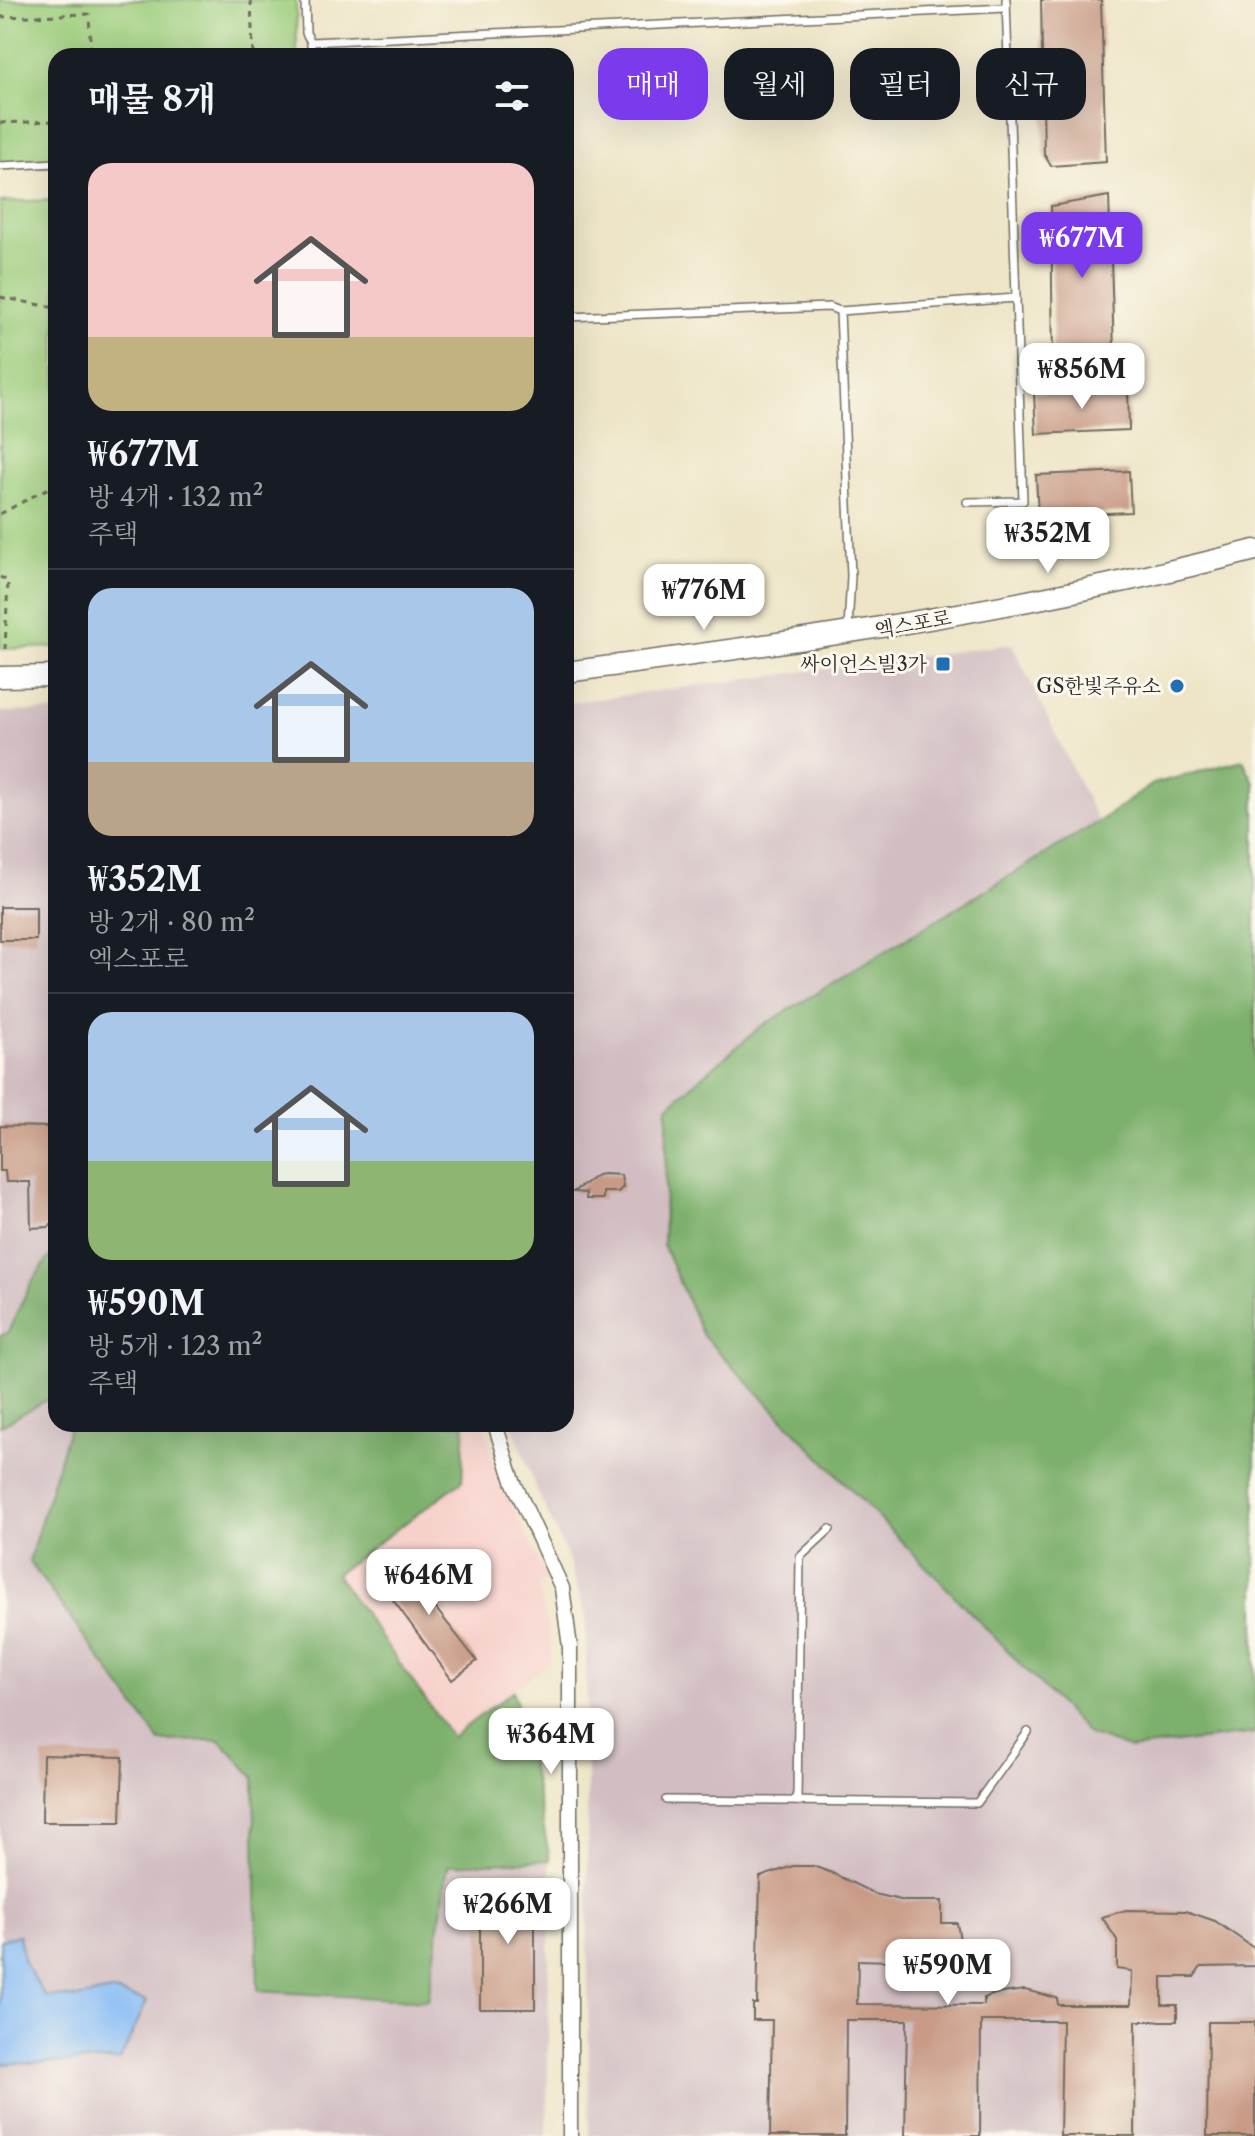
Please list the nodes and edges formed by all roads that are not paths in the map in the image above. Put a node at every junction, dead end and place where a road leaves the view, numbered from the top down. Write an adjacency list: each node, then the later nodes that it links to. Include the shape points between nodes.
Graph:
1 (305, 0): 3 (lane)
2 (1006, 4): 3 (lane); 7 (lane)
3 (311, 42): 4 (lane)
4 (311, 48)
5 (48, 163): 6 (lane)
6 (0, 166)
7 (1016, 298): 8 (lane); 10 (lane, via 1023,501)
8 (840, 311): 9 (lane, via 829,307); 12 (lane, via 851,576)
9 (574, 317)
10 (967, 502)
11 (1255, 550): 12 (main road, 엑스포로)
12 (848, 635): 13 (main road, 엑스포로)
13 (574, 671)
14 (48, 676): 15 (main road)
15 (0, 677)
16 (498, 1432): 21 (street, via 513,1481 562,1588 570,1647)
17 (830, 1529): 20 (lane, via 800,1557)
18 (1028, 1732): 20 (lane, via 977,1803)
19 (666, 1800): 20 (lane)
20 (797, 1801)
21 (570, 2136)

